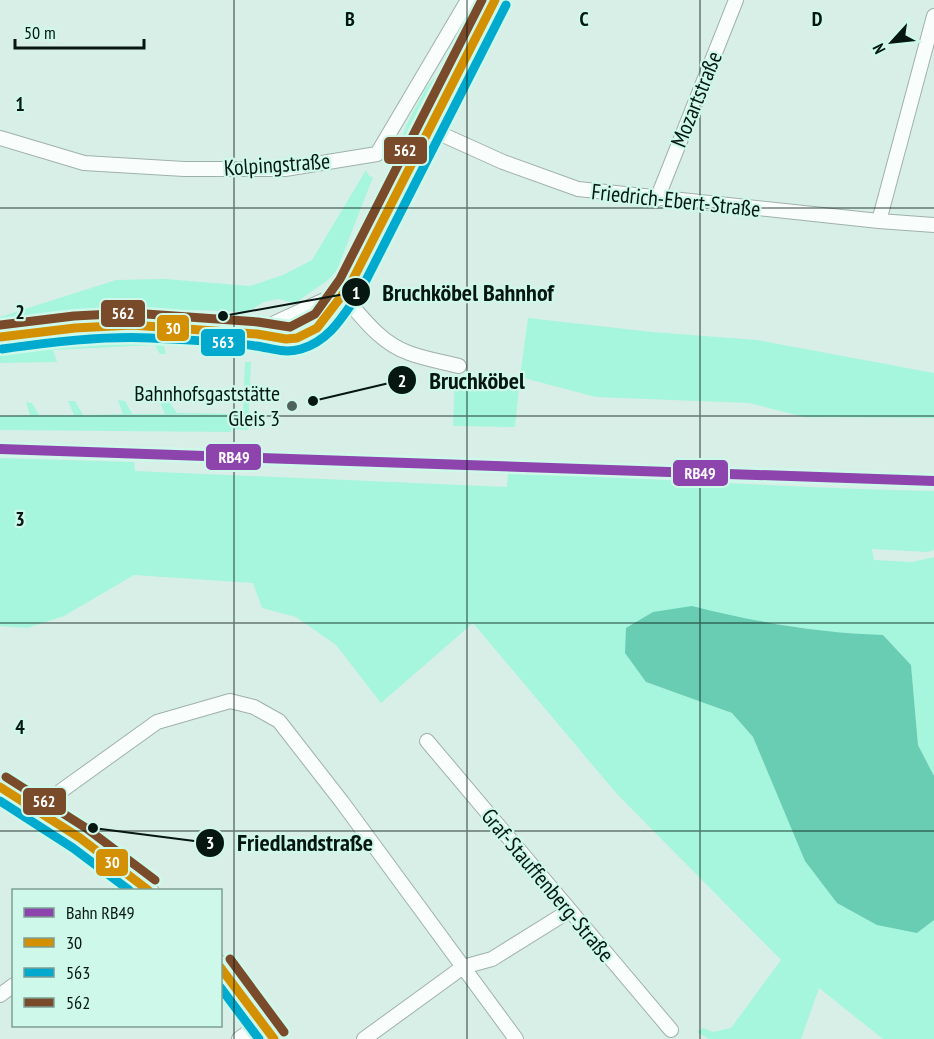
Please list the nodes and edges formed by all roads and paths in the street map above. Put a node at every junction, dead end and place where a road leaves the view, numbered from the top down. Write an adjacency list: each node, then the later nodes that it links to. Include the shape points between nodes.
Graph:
1 (468, 0): 6 (street, Kolpingstraße, via 378,154 285,169 184,169 84,163)
2 (495, 0): 5 (street)
3 (736, 0): 7 (street, Mozartstraße)
4 (934, 16): 8 (street)
5 (430, 129): 7 (street, Friedrich-Ebert-Straße, via 502,162 578,189); 10 (street, via 350,285)
6 (0, 138)
7 (657, 199): 8 (street, Friedrich-Ebert-Straße)
8 (879, 221): 9 (street, Friedrich-Ebert-Straße)
9 (934, 225)
10 (339, 298): 11 (street, via 323,324 298,337 276,339 258,334 150,326 80,327); 12 (street, via 397,347)
11 (0, 337)
12 (459, 366)
13 (427, 741): 17 (street, Graf-Stauffenberg-Straße)
14 (0, 786): 15 (street)
15 (42, 814): 16 (street, via 80,838); 18 (street, via 61,791 157,722 230,701 254,707 279,721)
16 (139, 888)
17 (569, 911): 18 (street, via 492,959); 21 (street, Graf-Stauffenberg-Straße)
18 (463, 967): 24 (street); 25 (street)
19 (222, 969): 20 (street)
20 (262, 1022): 22 (street); 23 (street)
21 (671, 1030)
22 (239, 1039)
23 (274, 1039)
24 (364, 1039)
25 (516, 1039)

